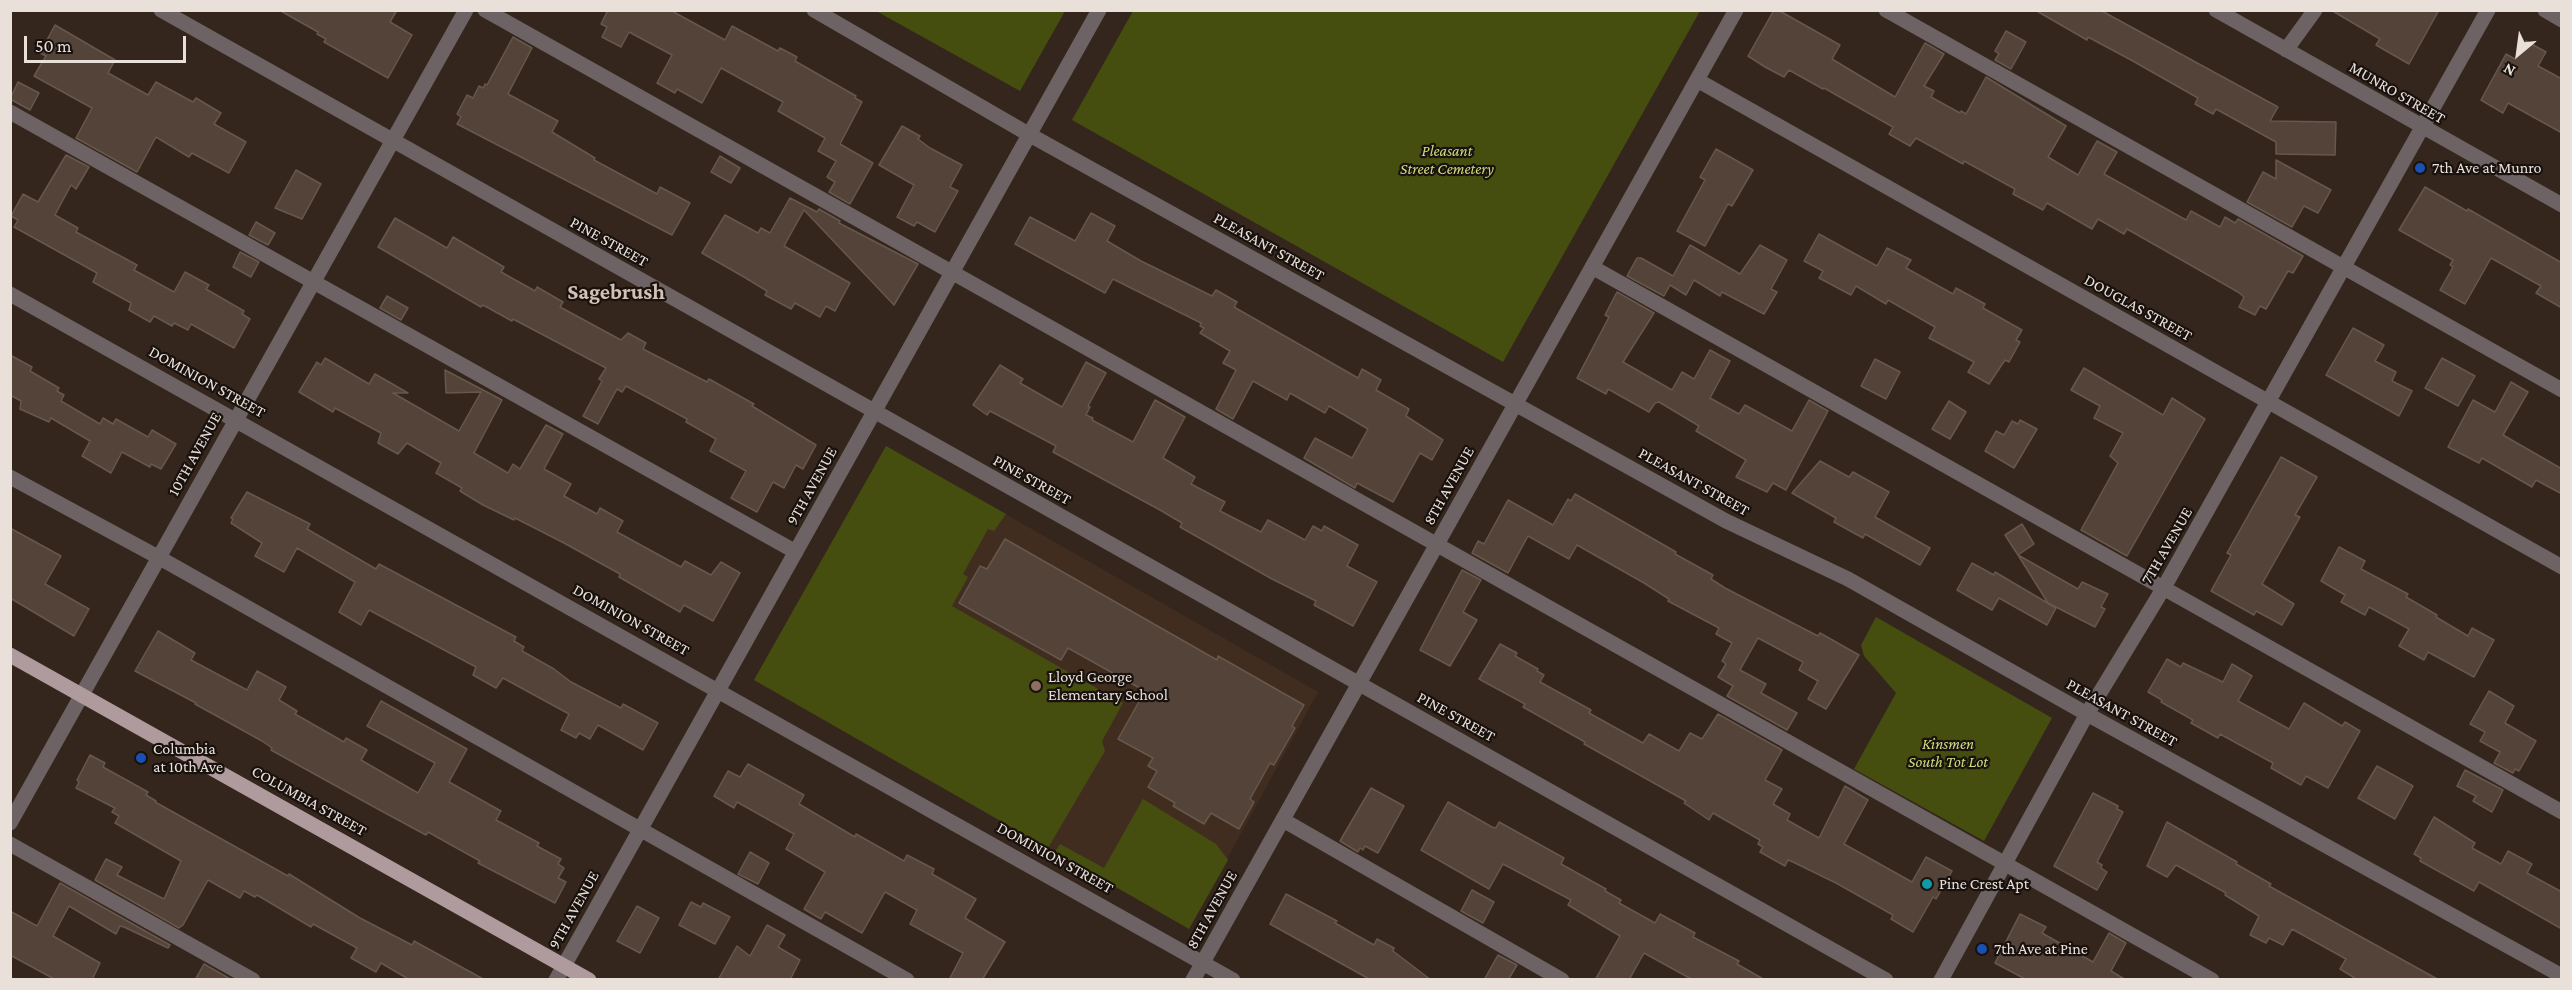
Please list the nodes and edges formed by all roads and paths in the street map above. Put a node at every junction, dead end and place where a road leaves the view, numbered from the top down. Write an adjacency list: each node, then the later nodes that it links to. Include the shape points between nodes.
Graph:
1 (161, 10): 18 (street, PINE STREET)
2 (466, 10): 18 (street, 10TH AVENUE)
3 (485, 10): 22 (street)
4 (814, 10): 17 (street, PLEASANT STREET)
5 (1099, 10): 17 (street, 9TH AVENUE)
6 (1736, 10): 14 (street, 8TH AVENUE)
7 (1886, 10): 21 (street)
8 (2216, 10): 13 (street, MUNRO STREET)
9 (2315, 10): 13 (street)
10 (2488, 10): 16 (street, 7TH AVENUE)
11 (2544, 10): 12 (street)
12 (2562, 20)
13 (2286, 50): 16 (street, MUNRO STREET)
14 (1697, 80): 20 (street, 8TH AVENUE); 26 (street, DOUGLAS STREET)
15 (10, 112): 23 (street)
16 (2421, 128): 19 (street, MUNRO STREET); 21 (street, 7TH AVENUE)
17 (1030, 135): 22 (street, 9TH AVENUE); 27 (street, PLEASANT STREET)
18 (392, 141): 23 (street, 10TH AVENUE); 28 (street, PINE STREET)
19 (2562, 205)
20 (1592, 267): 27 (street, 8TH AVENUE); 35 (street)
21 (2344, 268): 25 (street); 26 (street, 7TH AVENUE)
22 (952, 273): 28 (street, 9TH AVENUE); 31 (street)
23 (312, 282): 29 (street, 10TH AVENUE); 32 (street)
24 (10, 294): 29 (street, DOMINION STREET)
25 (2562, 390)
26 (2269, 402): 34 (street, DOUGLAS STREET); 35 (street, 7TH AVENUE)
27 (1515, 404): 31 (street, 8TH AVENUE); 40 (street, PLEASANT STREET, via 1726,521 1848,579)
28 (873, 412): 32 (street, 9TH AVENUE); 37 (street, PINE STREET)
29 (236, 418): 33 (street, 10TH AVENUE); 38 (street, DOMINION STREET)
30 (10, 477): 33 (street)
31 (1437, 546): 37 (street, 8TH AVENUE); 46 (street)
32 (796, 552): 38 (street, 9TH AVENUE)
33 (158, 557): 39 (street, 10TH AVENUE); 44 (street)
34 (2562, 567)
35 (2163, 589): 40 (street, 7TH AVENUE); 41 (street)
36 (10, 655): 39 (main road, COLUMBIA STREET)
37 (1359, 684): 42 (street, 8TH AVENUE); 57 (street, PINE STREET)
38 (719, 691): 44 (street, 9TH AVENUE); 47 (street, DOMINION STREET)
39 (82, 695): 43 (street, 10TH AVENUE); 48 (main road, COLUMBIA STREET)
40 (2087, 714): 46 (street, 7TH AVENUE); 49 (street, PLEASANT STREET)
41 (2562, 812)
42 (1283, 820): 47 (street, 8TH AVENUE); 56 (street)
43 (10, 823)
44 (640, 830): 48 (street, 9TH AVENUE); 53 (street)
45 (10, 844): 50 (street)
46 (2005, 864): 58 (street, 7TH AVENUE); 59 (street)
47 (1203, 963): 54 (street, 8TH AVENUE); 55 (street, DOMINION STREET)
48 (564, 965): 51 (street, 9TH AVENUE); 52 (main road, COLUMBIA STREET)
49 (2562, 976)
50 (253, 980)
51 (556, 980)
52 (589, 980)
53 (907, 980)
54 (1193, 980)
55 (1233, 980)
56 (1562, 980)
57 (1886, 980)
58 (1941, 980)
59 (2211, 980)

